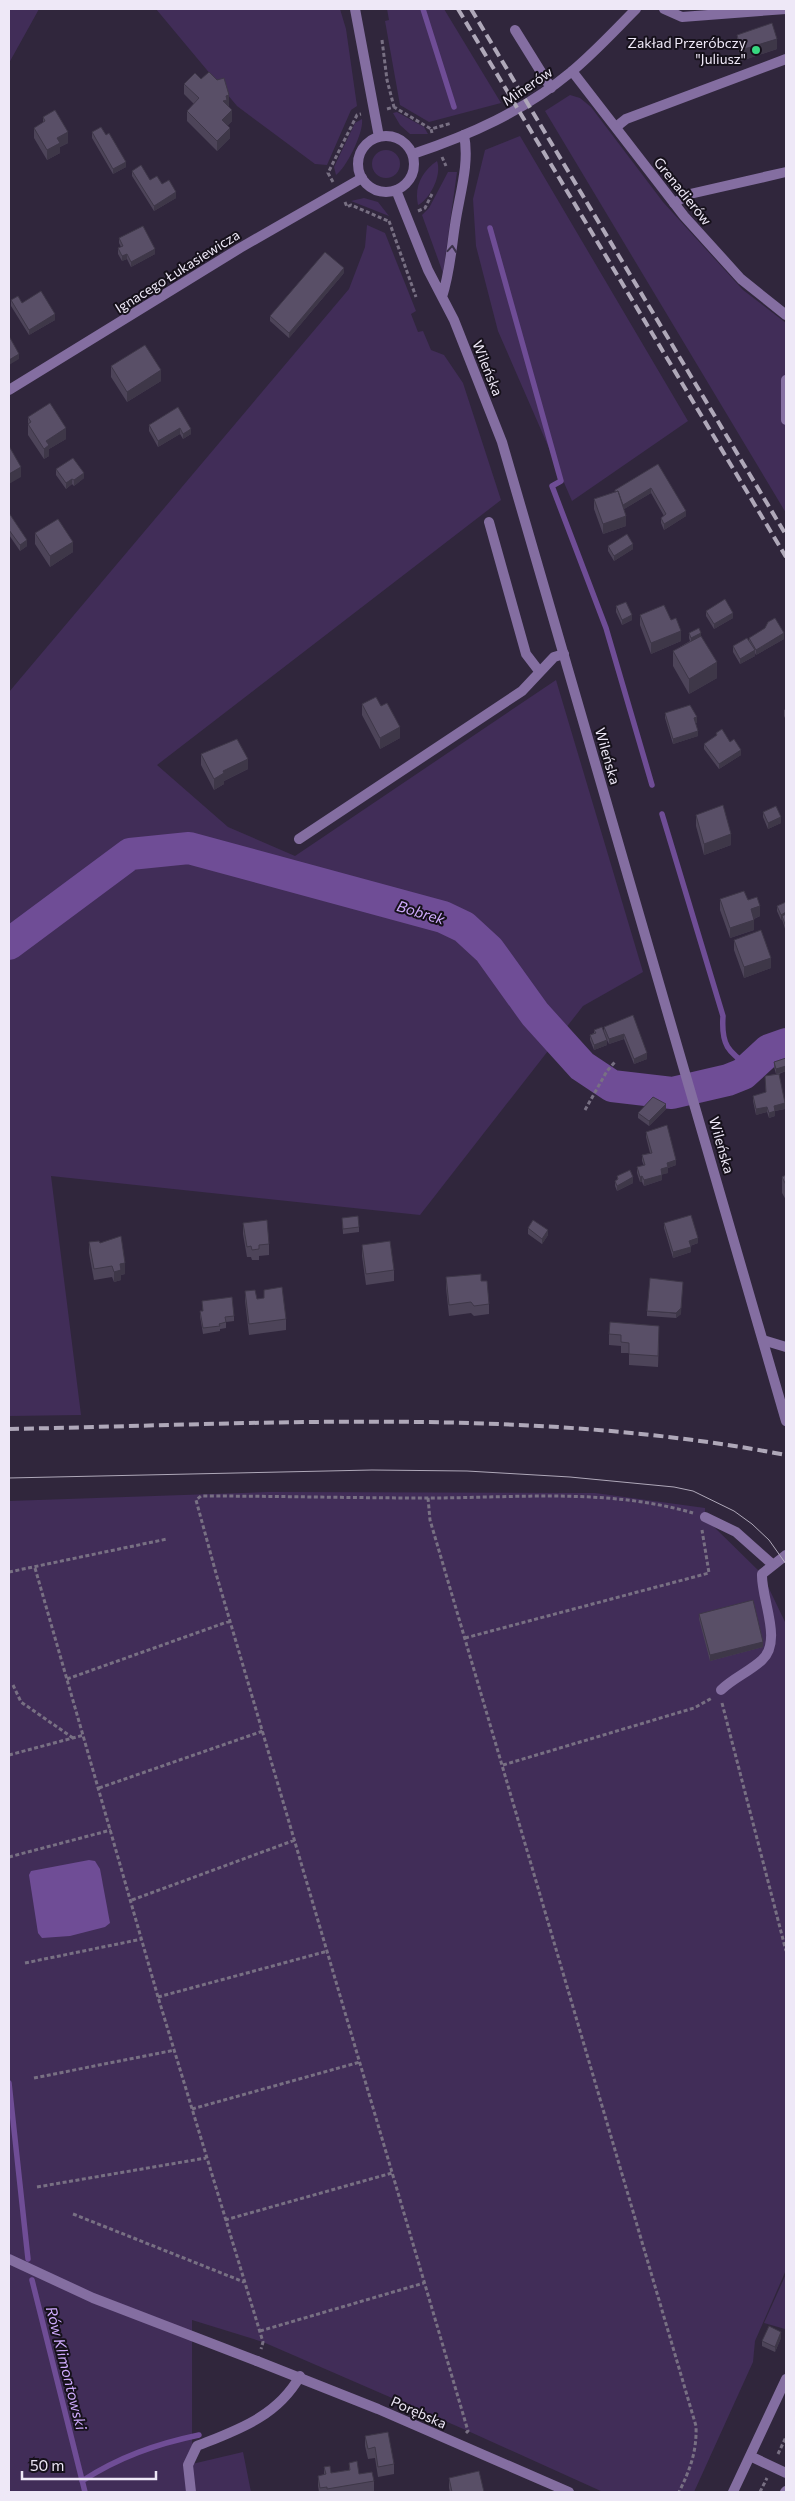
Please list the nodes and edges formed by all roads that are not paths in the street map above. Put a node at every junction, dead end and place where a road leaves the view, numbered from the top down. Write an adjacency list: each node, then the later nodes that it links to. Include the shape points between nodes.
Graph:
1 (355, 9): 11 (street)
2 (636, 9): 7 (street, Minerów)
3 (664, 9): 4 (street, via 682,17)
4 (786, 9)
5 (515, 30): 8 (street)
6 (786, 59): 9 (street, via 626,119)
7 (572, 71): 8 (street, Minerów); 9 (street, Grenadierów)
8 (551, 88): 10 (street, Minerów, via 519,110)
9 (616, 127): 16 (street, Grenadierów)
10 (464, 134): 12 (street, Minerów); 17 (street, one-way to 10, via 450,272 467,151)
11 (379, 137): 12 (street, via 403,141); 14 (street, via 360,153 358,162)
12 (413, 154): 15 (street, via 410,180)
13 (786, 172): 16 (street, via 690,194)
14 (362, 178): 15 (street, via 377,191); 20 (street, Ignacego Łukasiewicza, via 240,248)
15 (396, 190): 17 (street, Wileńska)
16 (674, 203): 18 (street, Grenadierów, via 741,279)
17 (442, 297): 23 (street, Wileńska, via 476,372 502,442)
18 (786, 315)
19 (786, 380): 21 (street)
20 (9, 390)
21 (786, 420)
22 (489, 522): 24 (street, via 526,654)
23 (564, 654): 24 (street, via 554,657); 26 (street, Wileńska)
24 (539, 671): 25 (street, via 522,691)
25 (299, 839)
26 (763, 1340): 27 (street); 28 (street, Wileńska)
27 (786, 1347)
28 (786, 1421)
29 (702, 1516): 31 (street, via 736,1532)
30 (786, 1555): 31 (street)
31 (772, 1564): 32 (street, via 762,1574 761,1585 772,1638 770,1650 763,1660)
32 (721, 1690)
33 (9, 2259): 34 (street, Porębska, via 93,2298)
34 (300, 2376): 38 (street, via 290,2394 252,2424 197,2446 188,2465); 39 (street, Porębska)
35 (786, 2379): 36 (street)
36 (750, 2456): 37 (street); 40 (street)
37 (786, 2473)
38 (191, 2492)
39 (569, 2492)
40 (733, 2492)

